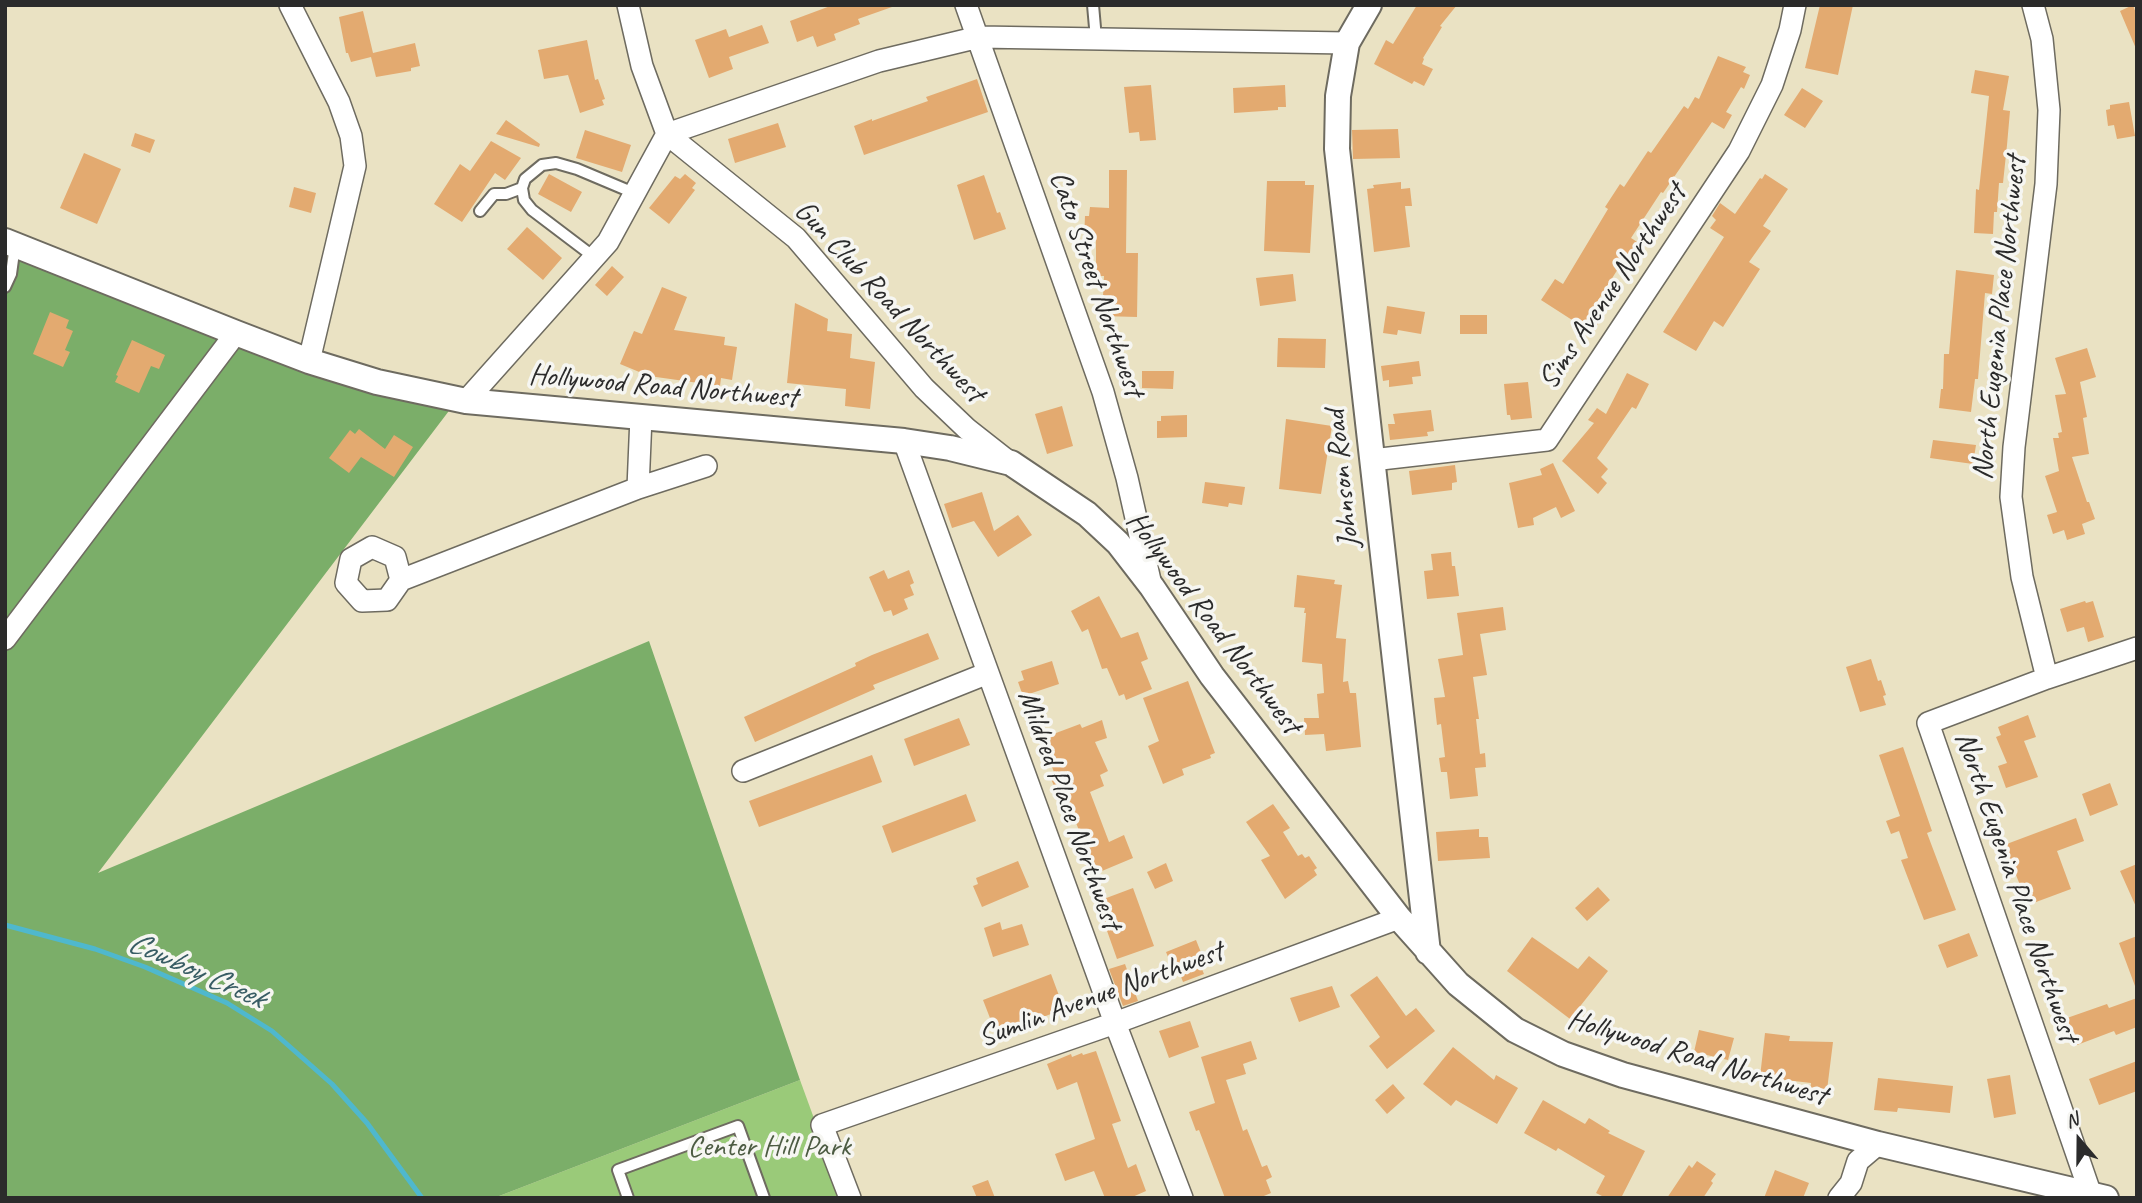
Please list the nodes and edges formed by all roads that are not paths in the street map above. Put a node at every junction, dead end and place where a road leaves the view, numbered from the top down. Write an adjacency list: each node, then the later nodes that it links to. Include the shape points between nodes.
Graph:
1 (289, 5): 19 (street, via 339,102 355,166)
2 (628, 5): 11 (street, via 642,66)
3 (966, 5): 8 (street, Cato Street Northwest)
4 (1094, 5): 9 (lane)
5 (1369, 5): 10 (street, Johnson Road)
6 (1795, 5): 23 (street, Sims Avenue Northwest, via 1772,85 1739,151 1547,440)
7 (2032, 5): 32 (street, North Eugenia Place Northwest, via 2042,38 2049,110 2046,184 2011,497 2022,577)
8 (979, 37): 9 (street); 11 (street, via 879,61); 28 (street, Cato Street Northwest, via 1103,391)
9 (1096, 39): 10 (street)
10 (1347, 43): 23 (street, Johnson Road, via 1338,96 1337,149)
11 (667, 134): 13 (street); 24 (street, Gun Club Road Northwest, via 796,238 924,388)
12 (522, 188): 13 (lane, via 525,178 542,164 556,163); 14 (lane, via 494,194); 16 (lane, via 532,210)
13 (635, 193): 16 (street, via 608,242)
14 (480, 211)
15 (10, 243): 17 (lane, via 11,274); 18 (street, Hollywood Road Northwest)
16 (594, 257): 20 (street)
17 (5, 287)
18 (236, 333): 19 (street, Hollywood Road Northwest); 29 (street)
19 (309, 360): 20 (street, Hollywood Road Northwest, via 377,382)
20 (466, 401): 21 (street, Hollywood Road Northwest)
21 (641, 417): 22 (street, Hollywood Road Northwest); 26 (street)
22 (904, 441): 24 (street, Hollywood Road Northwest); 31 (street, Mildred Place Northwest)
23 (1373, 460): 35 (street, Johnson Road)
24 (1011, 463): 28 (street, Hollywood Road Northwest, via 1087,514 1118,543)
25 (705, 466): 26 (street)
26 (638, 488): 27 (street)
27 (401, 580)
28 (1152, 587): 34 (street, Hollywood Road Northwest, via 1212,676)
29 (5, 639)
30 (2137, 648): 32 (street)
31 (988, 673): 33 (street); 36 (street, Mildred Place Northwest)
32 (2047, 678): 38 (street, North Eugenia Place Northwest, via 1928,723)
33 (743, 771)
34 (1399, 918): 35 (street, Hollywood Road Northwest); 36 (street, Sumlin Avenue Northwest)
35 (1428, 952): 37 (street, Hollywood Road Northwest, via 1458,984 1515,1031 1563,1054 1623,1075)
36 (1115, 1023): 41 (street, Sumlin Avenue Northwest, via 822,1125); 42 (street, Mildred Place Northwest)
37 (1878, 1144): 38 (street, Hollywood Road Northwest); 43 (street, via 1858,1161 1851,1183)
38 (2096, 1196)
39 (628, 1198): 40 (lane, via 618,1170 738,1126)
40 (764, 1198)
41 (850, 1198)
42 (1182, 1198)
43 (1839, 1198)

